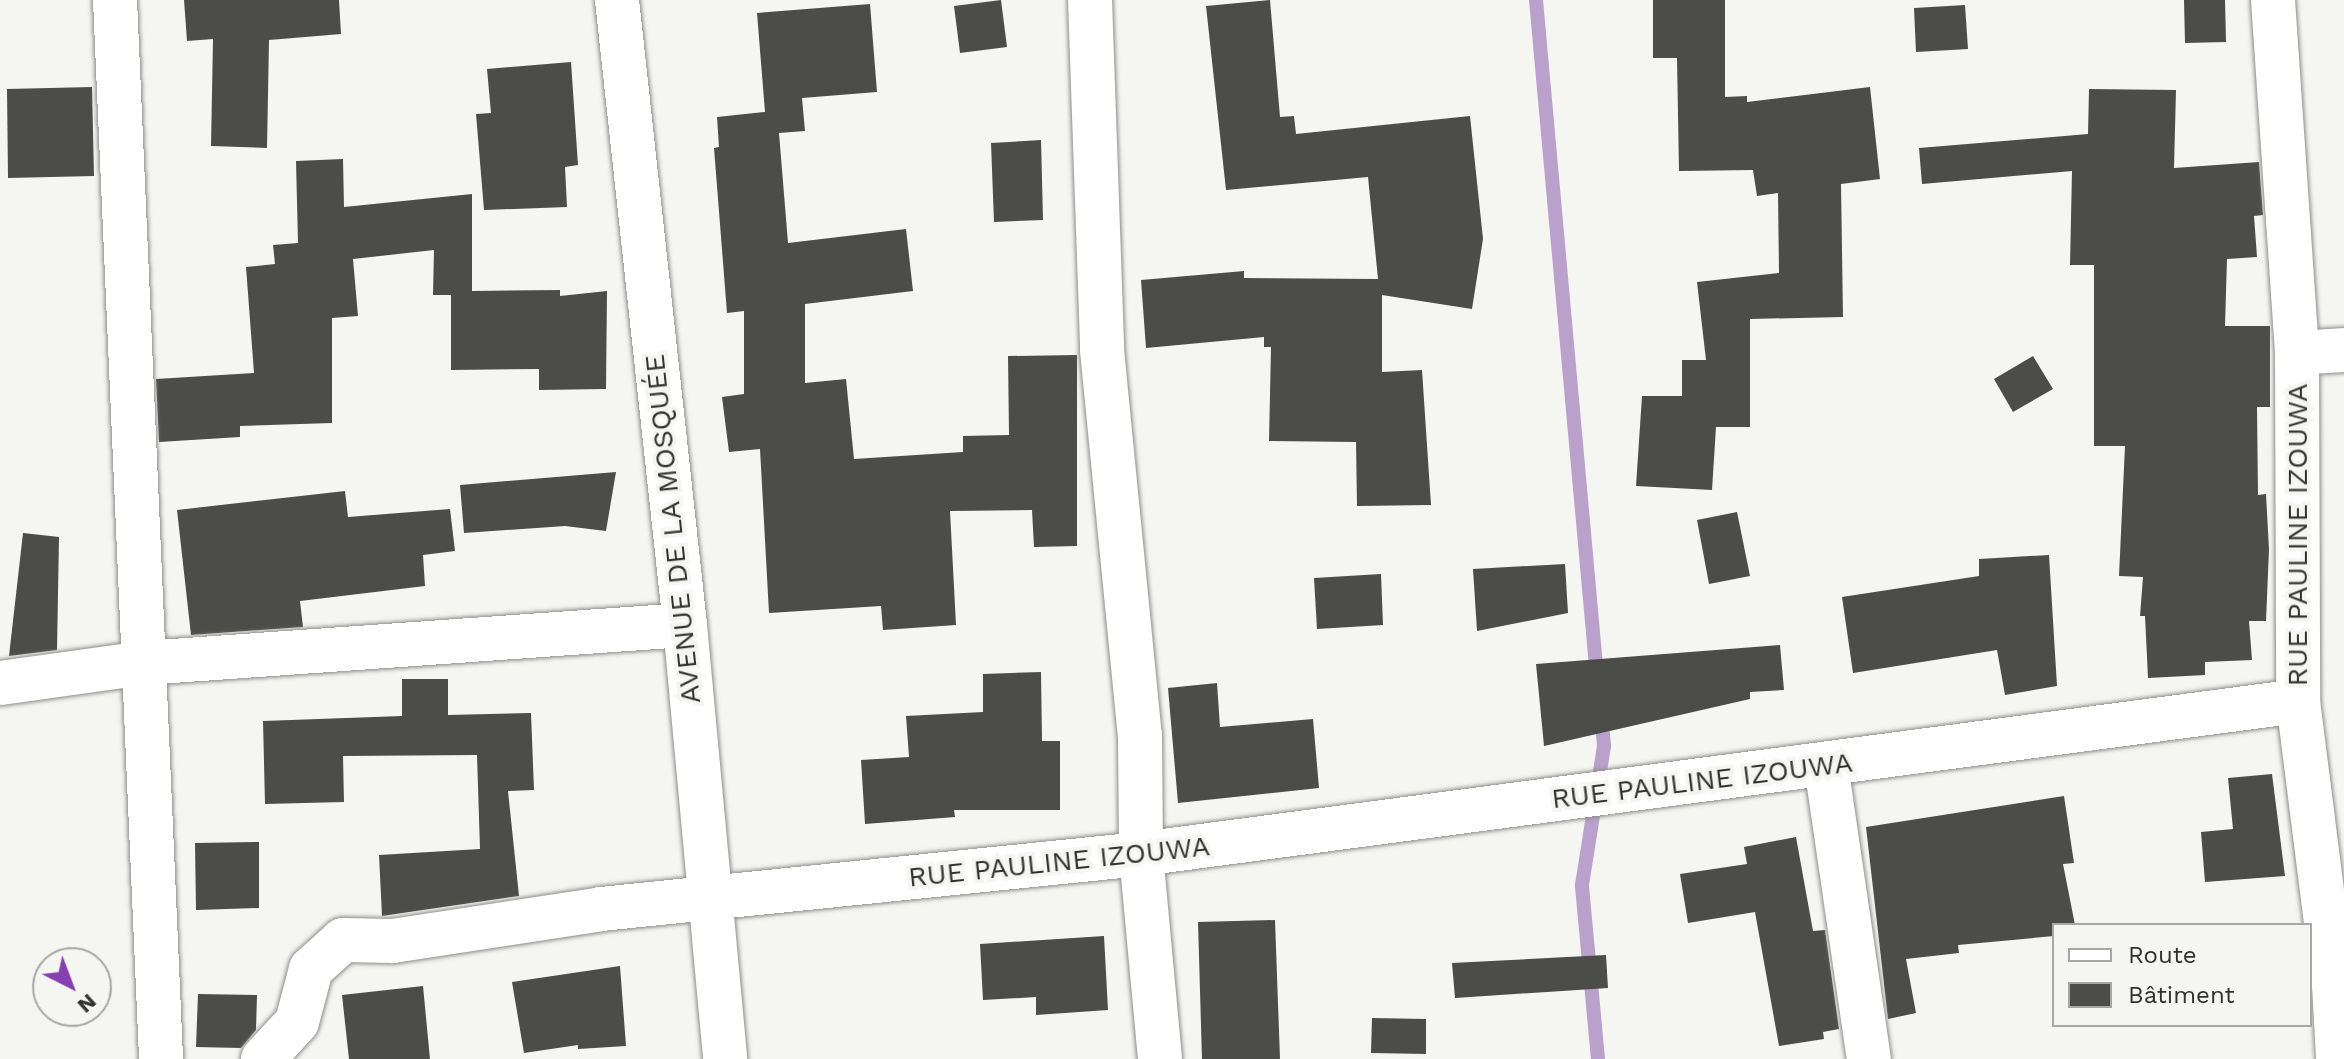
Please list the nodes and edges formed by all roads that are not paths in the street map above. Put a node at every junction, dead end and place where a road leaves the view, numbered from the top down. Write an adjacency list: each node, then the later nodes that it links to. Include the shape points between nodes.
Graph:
1 (115, 0): 8 (street)
2 (617, 0): 7 (street, AVENUE DE LA MOSQUÉE)
3 (1090, 0): 12 (street, via 1102,350 1140,735)
4 (2273, 0): 6 (street)
5 (2344, 350): 6 (street, RUE PAULINE IZOUWA)
6 (2297, 353): 10 (street, RUE PAULINE IZOUWA)
7 (685, 625): 8 (street); 13 (street, AVENUE DE LA MOSQUÉE)
8 (144, 663): 9 (street); 15 (street)
9 (0, 683)
10 (2298, 701): 11 (street, RUE PAULINE IZOUWA); 14 (street)
11 (1826, 765): 12 (street, RUE PAULINE IZOUWA); 19 (street)
12 (1141, 854): 13 (street, RUE PAULINE IZOUWA); 18 (street)
13 (712, 900): 16 (street, RUE PAULINE IZOUWA, via 601,909 393,941 343,940 311,969 297,1022); 17 (street, AVENUE DE LA MOSQUÉE)
14 (2339, 987): 20 (street)
15 (161, 1059)
16 (263, 1059)
17 (725, 1059)
18 (1160, 1059)
19 (1869, 1059)
20 (2338, 1059)

